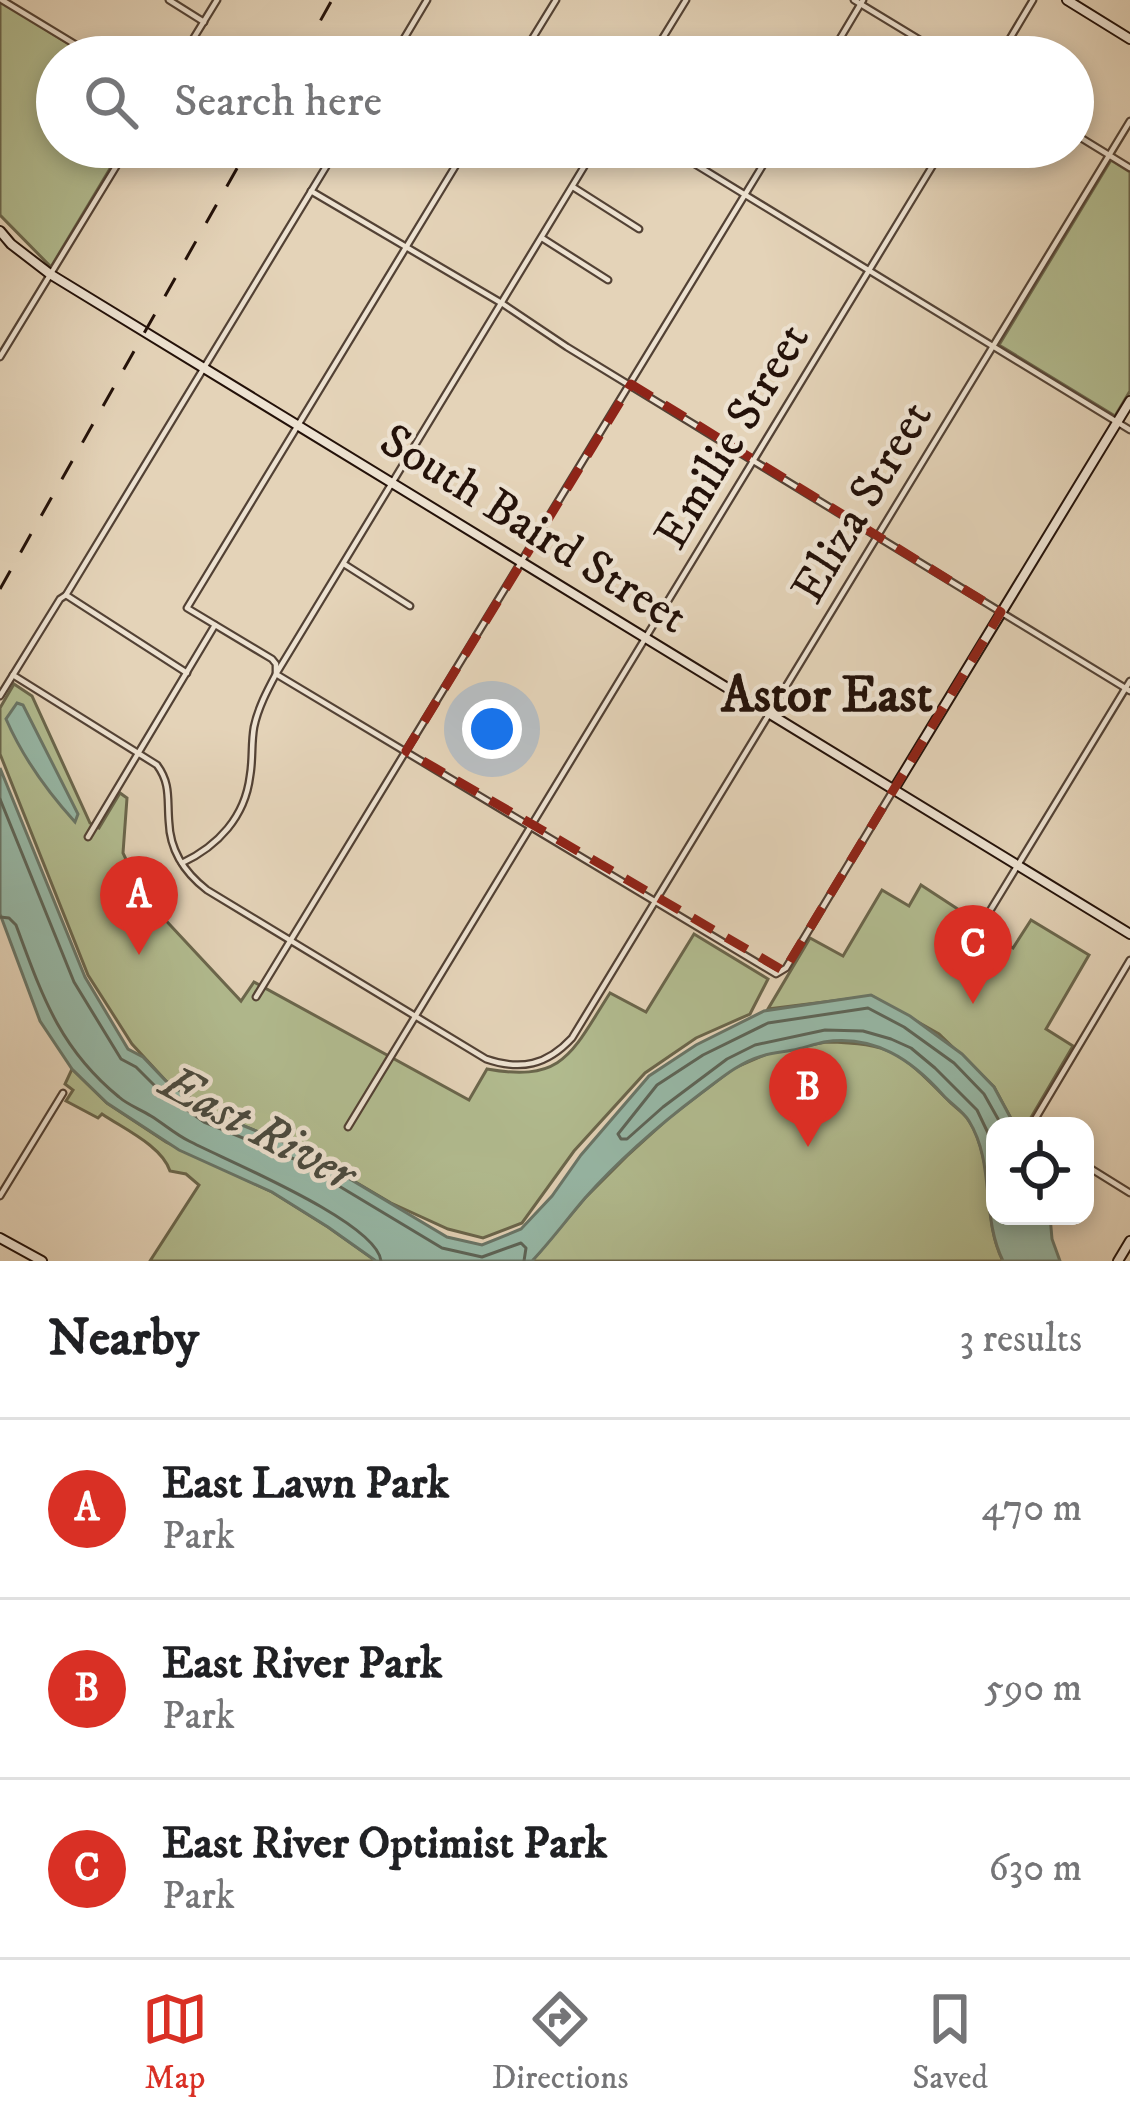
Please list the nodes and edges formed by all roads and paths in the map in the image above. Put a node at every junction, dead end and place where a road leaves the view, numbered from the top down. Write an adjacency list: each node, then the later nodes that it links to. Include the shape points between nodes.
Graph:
1 (2, 0): 11 (street)
2 (169, 0): 10 (street)
3 (217, 0): 10 (street)
4 (427, 0): 13 (street)
5 (556, 0): 14 (street)
6 (686, 0): 15 (street)
7 (1033, 0): 18 (street)
8 (1066, 0): 19 (street)
9 (859, 1): 16 (street); 17 (street)
10 (204, 22): 12 (street)
11 (61, 36)
12 (195, 36)
13 (406, 36)
14 (534, 36)
15 (664, 36)
16 (840, 36)
17 (915, 36)
18 (1012, 36)
19 (1130, 39)
20 (1130, 121): 22 (street, Eliza Street)
21 (1094, 146): 22 (street)
22 (1109, 155): 30 (street); 42 (street, Eliza Street)
23 (115, 168): 39 (street)
24 (325, 168): 32 (street)
25 (454, 168): 37 (street)
26 (584, 168): 31 (street)
27 (701, 168): 33 (street)
28 (761, 168): 33 (street)
29 (931, 168): 38 (street, Emilie Street)
30 (1130, 168)
31 (573, 186): 34 (street); 36 (street)
32 (311, 191): 37 (street); 44 (street)
33 (745, 195): 38 (street); 45 (street)
34 (639, 229)
35 (0, 231): 39 (street, South Baird Street)
36 (542, 238): 40 (street); 41 (street)
37 (406, 248): 41 (street); 48 (street)
38 (869, 271): 42 (street); 50 (street, Emilie Street)
39 (50, 274): 43 (street); 44 (street, South Baird Street)
40 (608, 280)
41 (503, 304): 45 (street); 51 (street)
42 (993, 346): 47 (street); 52 (street, Eliza Street)
43 (0, 358)
44 (204, 367): 48 (street, South Baird Street); 55 (street)
45 (631, 384): 50 (street); 53 (street)
46 (1130, 401): 47 (street)
47 (1117, 422): 49 (street); 57 (street)
48 (299, 424): 51 (street, South Baird Street); 58 (street, via 187,608)
49 (1130, 430)
50 (753, 461): 52 (street); 59 (street, Emilie Street)
51 (393, 482): 53 (street, South Baird Street); 54 (street)
52 (877, 537): 57 (street); 66 (street, Eliza Street)
53 (521, 562): 59 (street, South Baird Street); 67 (street)
54 (344, 563): 56 (street); 61 (street)
55 (66, 595): 60 (street); 62 (street)
56 (410, 606)
57 (1001, 612): 64 (street); 69 (street)
58 (215, 625): 60 (street); 61 (street, via 272,659)
59 (645, 638): 66 (street, South Baird Street); 70 (street, Emilie Street)
60 (187, 673): 68 (street)
61 (276, 674): 67 (street); 72 (street, via 257,715 242,805 216,842)
62 (13, 675): 65 (street); 68 (street)
63 (1130, 681): 64 (street)
64 (1128, 690): 73 (street)
65 (0, 697)
66 (770, 714): 69 (street, South Baird Street); 74 (street, Eliza Street)
67 (406, 751): 70 (street); 77 (street)
68 (140, 753): 71 (street); 72 (street, via 166,780)
69 (894, 789): 73 (street, South Baird Street); 74 (street, via 779,974)
70 (530, 827): 74 (street); 80 (street, Emilie Street)
71 (88, 837)
72 (181, 863): 77 (street, via 196,881)
73 (1018, 865): 75 (street); 76 (street, South Baird Street)
74 (655, 903): 80 (street, Eliza Street, via 572,1038 544,1060 503,1065)
75 (982, 924)
76 (1130, 934)
77 (291, 940): 79 (street); 80 (street)
78 (1130, 960): 82 (street)
79 (256, 997)
80 (416, 1016): 83 (street, Emilie Street)
81 (62, 1093): 86 (street)
82 (1035, 1117)
83 (349, 1127)
84 (1094, 1171): 85 (street)
85 (1130, 1193)
86 (0, 1196)
87 (0, 1238): 89 (street)
88 (1130, 1240): 90 (street)
89 (43, 1261)
90 (1118, 1261)

